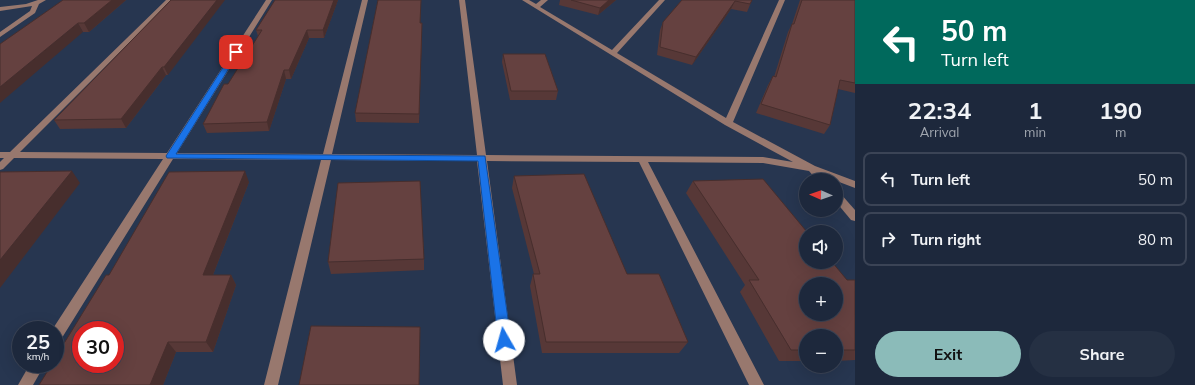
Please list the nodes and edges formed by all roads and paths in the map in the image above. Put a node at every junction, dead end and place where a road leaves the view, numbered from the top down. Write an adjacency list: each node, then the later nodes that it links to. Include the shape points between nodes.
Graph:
1 (43, 0): 10 (street)
2 (169, 0): 17 (street)
3 (268, 0): 18 (street)
4 (365, 0): 19 (street)
5 (462, 0): 20 (street)
6 (525, 0): 11 (street)
7 (545, 0): 11 (street)
8 (662, 0): 14 (street)
9 (782, 0): 15 (street)
10 (36, 3): 12 (street); 13 (street, via 33,12)
11 (536, 7): 14 (street)
12 (0, 9)
13 (0, 34)
14 (613, 54): 15 (street)
15 (728, 123): 23 (street)
16 (0, 155): 17 (street)
17 (12, 155): 18 (street); 22 (street)
18 (170, 156): 19 (street); 28 (street)
19 (327, 157): 20 (street); 31 (street)
20 (482, 158): 21 (street); 32 (street)
21 (642, 159): 23 (street, via 763,160); 33 (street)
22 (0, 167)
23 (812, 168): 24 (street); 25 (street)
24 (816, 173)
25 (855, 185)
26 (843, 203): 27 (street)
27 (855, 217)
28 (64, 323)
29 (32, 373): 30 (street)
30 (25, 385)
31 (271, 385)
32 (510, 385)
33 (757, 385)

